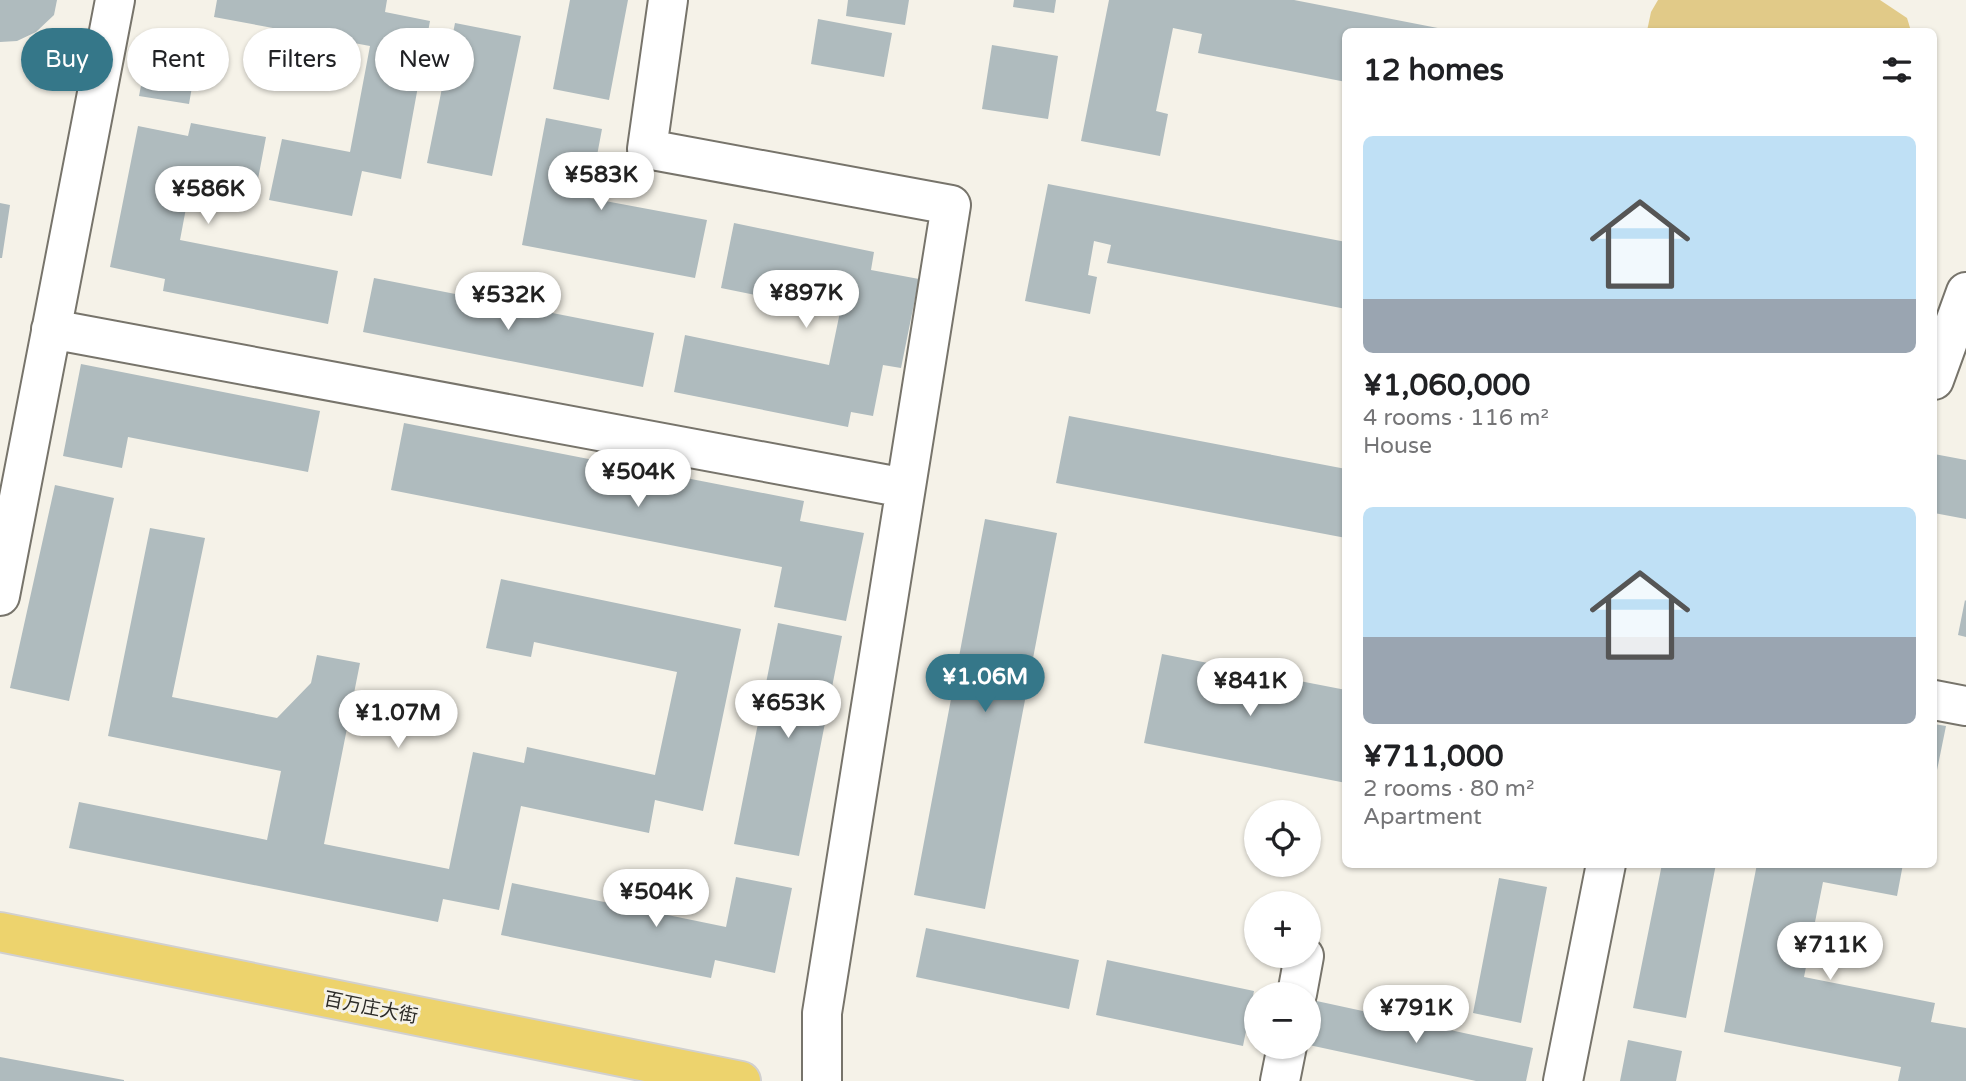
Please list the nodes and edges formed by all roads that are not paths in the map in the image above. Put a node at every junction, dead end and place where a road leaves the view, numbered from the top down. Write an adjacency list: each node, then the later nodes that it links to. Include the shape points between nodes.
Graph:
1 (115, 0): 4 (street)
2 (668, 0): 6 (street, via 647,149 951,205)
3 (1966, 292): 5 (street)
4 (51, 329): 6 (street); 7 (street)
5 (1937, 372)
6 (905, 488): 14 (street, via 822,1013)
7 (0, 596)
8 (1937, 701): 9 (street)
9 (1966, 706)
10 (1605, 868): 16 (street)
11 (0, 932): 13 (main road, 百万庄大街)
12 (1284, 1059): 15 (street)
13 (741, 1081)
14 (822, 1081)
15 (1280, 1081)
16 (1563, 1081)

